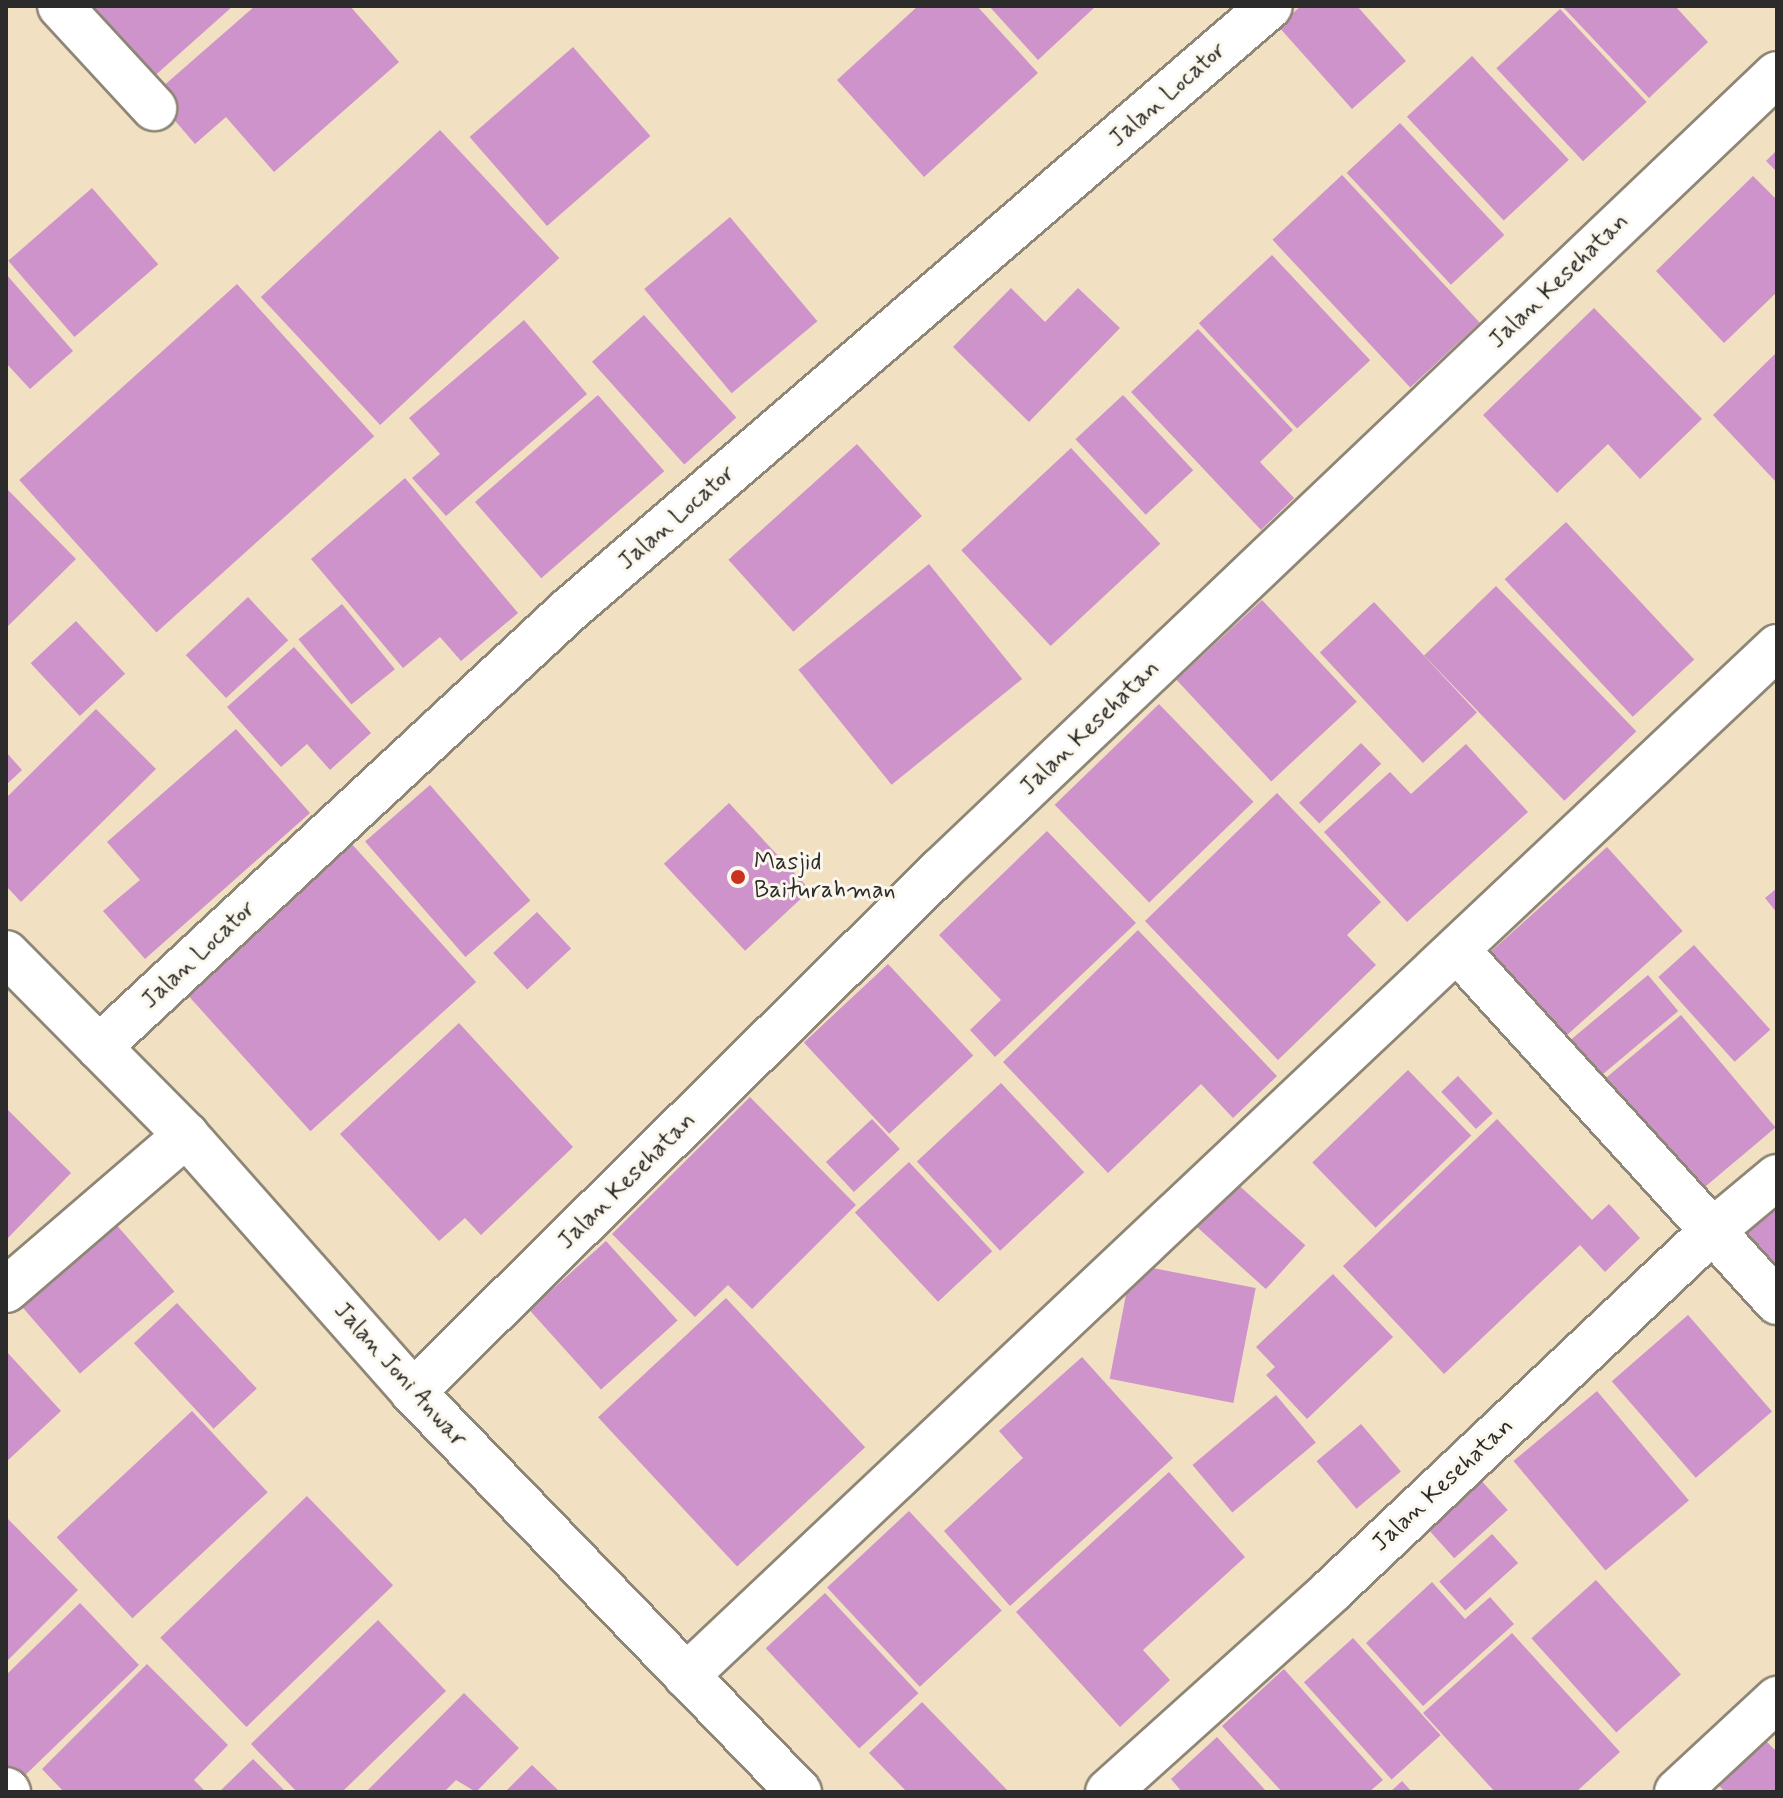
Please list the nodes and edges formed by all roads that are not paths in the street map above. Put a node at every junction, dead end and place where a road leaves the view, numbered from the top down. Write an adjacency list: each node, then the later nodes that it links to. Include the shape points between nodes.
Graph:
1 (60, 6): 4 (street)
2 (1270, 6): 8 (street, Jalan Locator, via 569,610)
3 (1777, 74): 14 (street, Jalan Kesehatan, via 941,870)
4 (154, 108)
5 (1777, 647): 6 (street)
6 (1457, 950): 11 (street); 15 (street)
7 (6, 953): 8 (street, Jalan Joni Anwar)
8 (99, 1047): 9 (street, Jalan Joni Anwar)
9 (186, 1135): 12 (street); 14 (street, Jalan Joni Anwar)
10 (1777, 1177): 11 (street, Jalan Kesehatan)
11 (1711, 1232): 13 (street); 18 (street, Jalan Kesehatan, via 1331,1591)
12 (6, 1290)
13 (1777, 1302)
14 (413, 1392): 15 (street, Jalan Joni Anwar)
15 (686, 1676): 17 (street, Jalan Joni Anwar)
16 (1777, 1699): 19 (street)
17 (799, 1792)
18 (1108, 1792)
19 (1677, 1792)

